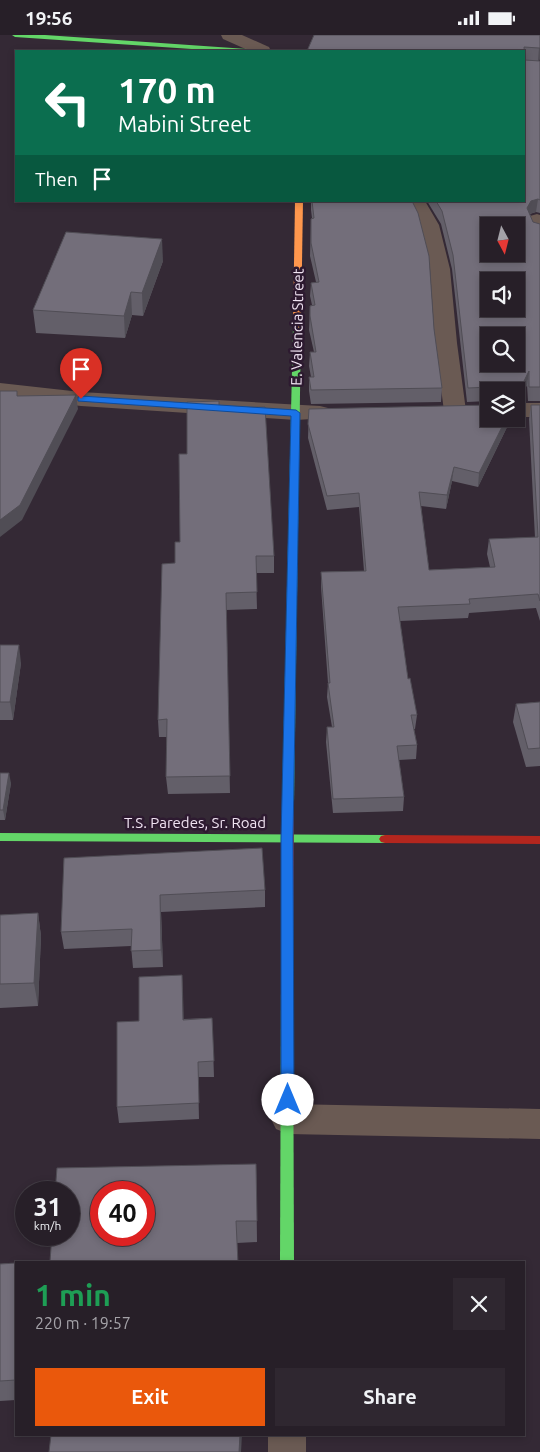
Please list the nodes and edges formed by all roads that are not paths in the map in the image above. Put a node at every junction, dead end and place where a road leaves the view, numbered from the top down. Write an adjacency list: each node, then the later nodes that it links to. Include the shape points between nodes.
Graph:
1 (15, 35): 3 (street)
2 (229, 35): 4 (street)
3 (232, 50)
4 (260, 50)
5 (299, 202): 12 (street, E. Valencia Street)
6 (417, 202): 10 (street, via 429,225 440,269)
7 (0, 390): 12 (street, via 81,399)
8 (525, 410): 9 (street)
9 (540, 410)
10 (454, 411)
11 (346, 412): 12 (street)
12 (296, 413): 14 (street, E. Valencia Street)
13 (0, 837): 14 (street, T.S. Paredes, Sr. Road)
14 (287, 838): 15 (street, T.S. Paredes, Sr. Road); 16 (street, E. Valencia Street)
15 (540, 840)
16 (288, 1119): 17 (street); 18 (street, E. Valencia Street)
17 (540, 1123)
18 (287, 1261)
19 (287, 1436): 20 (street)
20 (287, 1452)

